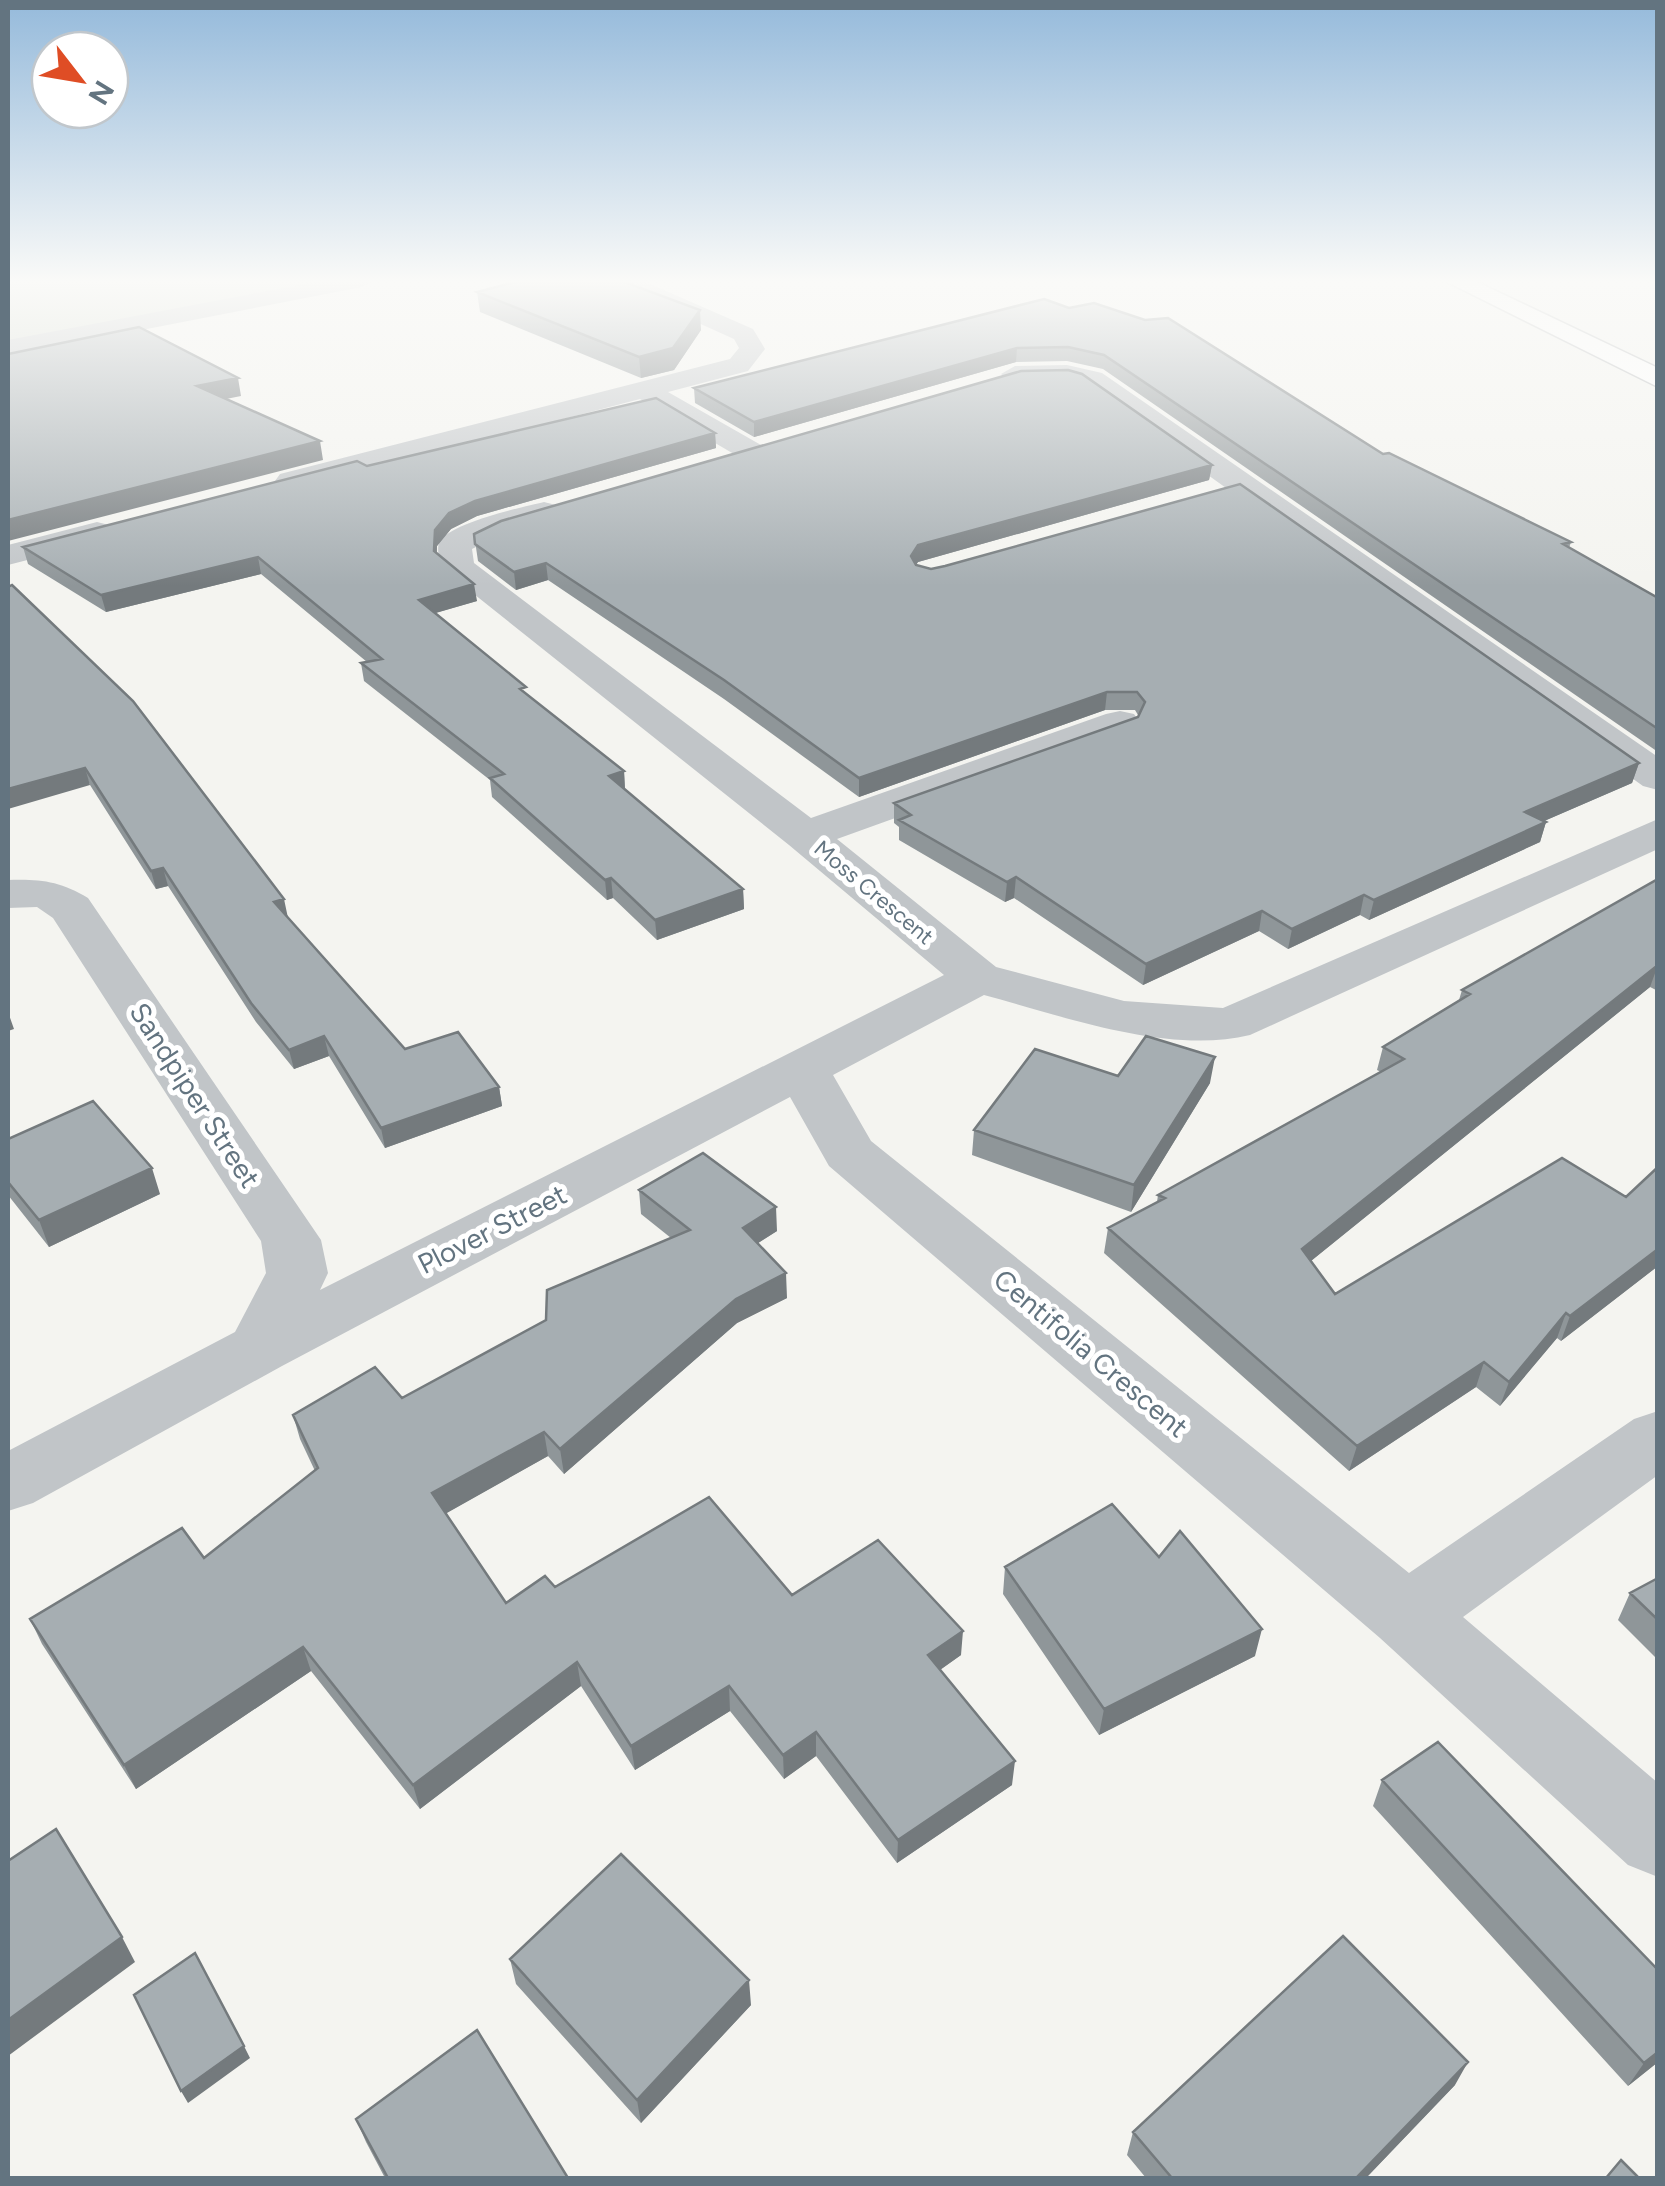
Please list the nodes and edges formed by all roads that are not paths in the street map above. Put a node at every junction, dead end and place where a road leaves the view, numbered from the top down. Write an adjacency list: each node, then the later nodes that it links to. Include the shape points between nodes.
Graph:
1 (674, 382): 5 (street)
2 (989, 382): 4 (street)
3 (1096, 382): 7 (street)
4 (979, 385)
5 (645, 390): 6 (street, via 769,445); 8 (street)
6 (694, 467)
7 (1242, 484): 9 (street); 14 (street)
8 (259, 490)
9 (1206, 495)
10 (583, 500): 16 (street, Moss Crescent, via 455,544 457,567)
11 (124, 525): 12 (street)
12 (8, 555)
13 (1120, 723): 16 (street)
14 (1658, 777)
15 (1658, 832): 18 (street, Moss Crescent, via 1231,1024 1122,1016)
16 (805, 835): 18 (street, Moss Crescent)
17 (8, 894): 20 (street, Sandpiper Street, via 46,893 71,908 291,1240 297,1273)
18 (978, 978): 19 (street, Plover Street)
19 (802, 1069): 20 (street, Plover Street); 23 (street, Centifolia Crescent, via 849,1153)
20 (259, 1349): 22 (street, Plover Street)
21 (1658, 1438): 23 (street)
22 (8, 1483)
23 (1407, 1615): 24 (street, Centifolia Crescent)
24 (1658, 1837)

